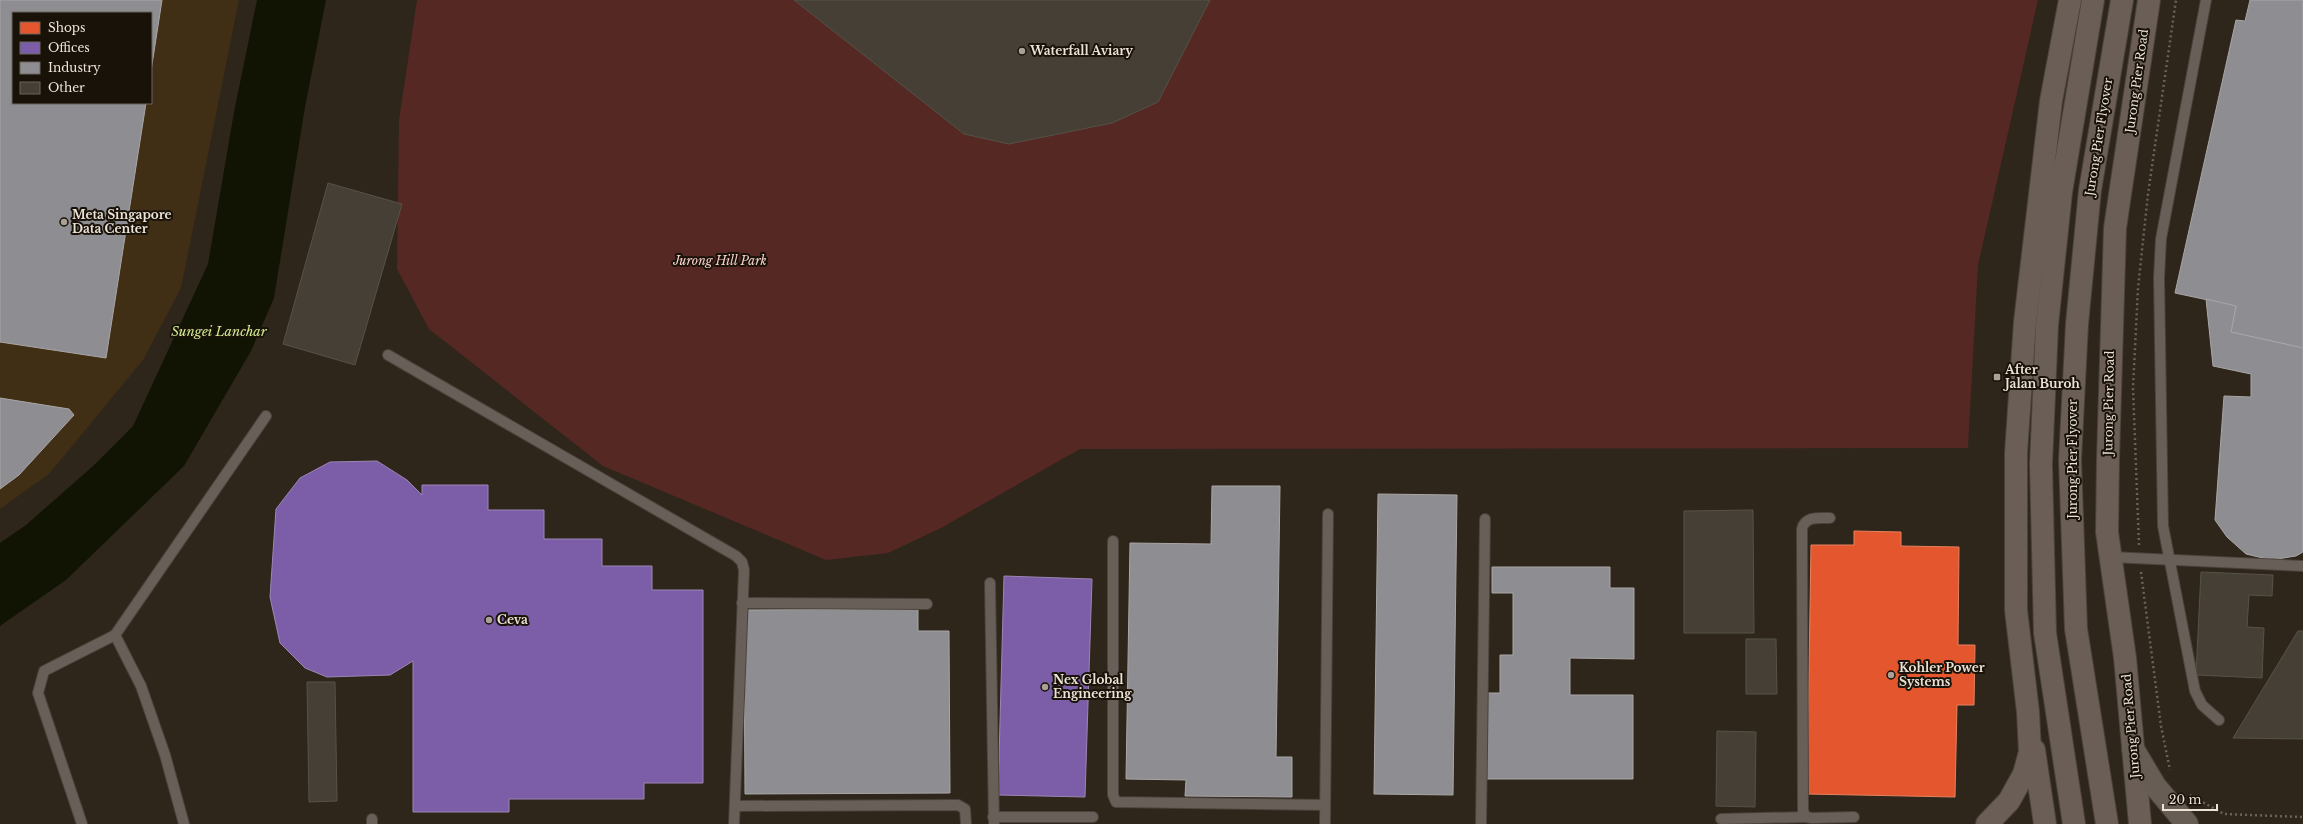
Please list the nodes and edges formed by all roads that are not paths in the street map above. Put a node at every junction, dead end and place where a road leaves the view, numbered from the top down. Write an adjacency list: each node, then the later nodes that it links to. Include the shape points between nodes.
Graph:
1 (2070, 0): 19 (main road, via 2051,101 2026,314 2016,453 2016,610)
2 (2093, 0): 38 (main road, via 2061,192 2047,325 2041,464 2045,633)
3 (2122, 0): 39 (main road, Jurong Pier Flyover, via 2090,190 2077,324 2070,460 2076,629)
4 (2149, 0): 12 (main road, Jurong Pier Road, via 2115,228 2107,532)
5 (2206, 0): 13 (lane, via 2161,239 2159,278 2163,526)
6 (388, 355): 16 (lane, via 736,556 742,562 744,570)
7 (266, 416): 18 (lane)
8 (1328, 514): 22 (lane)
9 (1830, 518): 25 (lane, via 1812,518 1806,521 1802,529 1802,749 1803,811)
10 (1485, 519): 35 (lane)
11 (1113, 541): 22 (lane, via 1113,795 1116,802)
12 (2111, 557): 13 (lane); 21 (main road, Jurong Pier Road, via 2125,658)
13 (2170, 558): 14 (lane); 20 (lane, via 2195,691 2202,705)
14 (2303, 566)
15 (990, 583): 28 (lane)
16 (742, 603): 17 (lane); 23 (lane)
17 (927, 604)
18 (115, 635): 30 (lane, via 44,670 38,693); 31 (lane, via 141,686 165,755)
19 (2028, 712): 36 (main road, via 2030,752 2024,774 2009,801); 37 (main road)
20 (2219, 720)
21 (2133, 750): 27 (main road, Jurong Pier Road); 40 (highway, via 2155,786)
22 (1325, 805): 34 (lane)
23 (735, 806): 32 (lane); 33 (lane, via 958,805 965,809)
24 (1093, 817): 28 (lane)
25 (1806, 817): 26 (lane); 29 (lane)
26 (1854, 817)
27 (2135, 819)
28 (993, 820)
29 (1721, 820)
30 (82, 824)
31 (184, 824)
32 (734, 824)
33 (966, 824)
34 (1325, 824)
35 (1481, 824)
36 (1987, 824)
37 (2045, 824)
38 (2074, 824)
39 (2107, 824)
40 (2186, 824)

